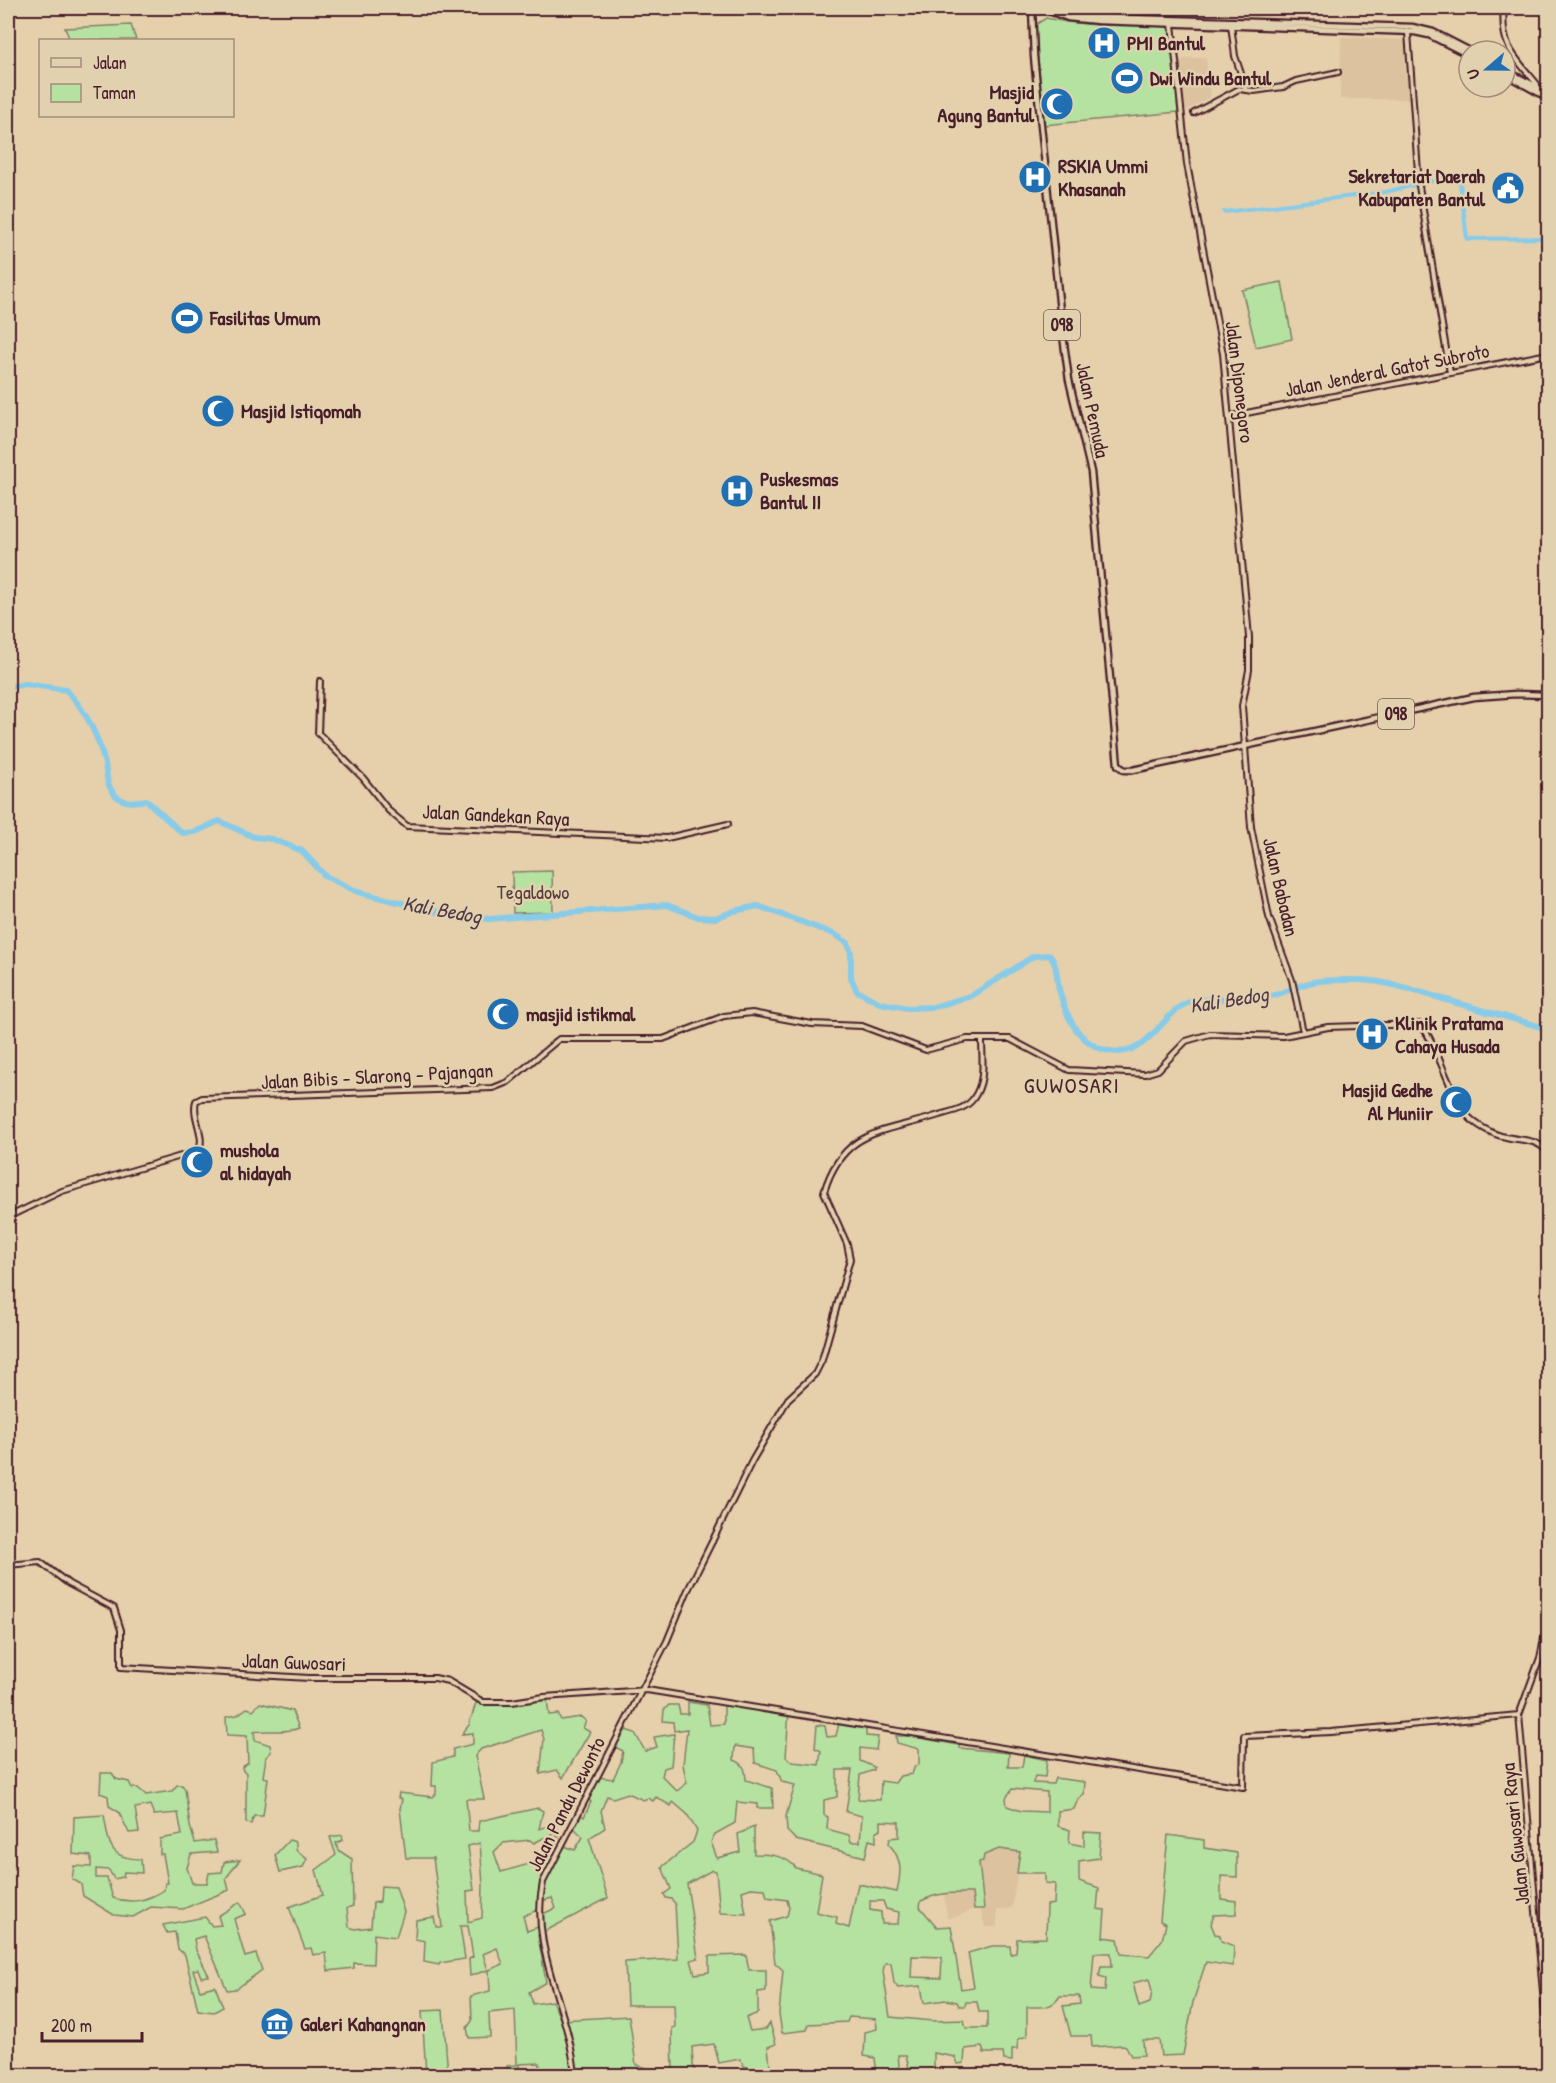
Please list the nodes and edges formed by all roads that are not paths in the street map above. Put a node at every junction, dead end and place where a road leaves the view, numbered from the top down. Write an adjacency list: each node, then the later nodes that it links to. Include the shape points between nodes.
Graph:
1 (1032, 8): 23 (main road, Jalan Pemuda / 098, via 1069,380 1091,472 1116,756 1121,768 1133,770)
2 (1041, 8): 5 (main road, via 1081,20)
3 (1053, 8): 6 (main road, via 1083,16)
4 (1504, 8): 14 (street, via 1509,49)
5 (1172, 24): 7 (main road); 20 (street, Jalan Diponegoro, via 1181,124 1221,336)
6 (1298, 24): 7 (main road); 8 (main road); 9 (main road, via 1412,27 1432,32)
7 (1231, 25): 15 (street, via 1235,56)
8 (1408, 31): 10 (main road); 19 (street, via 1419,185)
9 (1457, 46)
10 (1457, 48)
11 (1338, 72): 15 (street, via 1283,87 1254,91)
12 (1517, 78): 14 (main road)
13 (1517, 78): 16 (main road)
14 (1536, 87): 16 (main road)
15 (1246, 88): 17 (street, via 1223,95)
16 (1548, 95)
17 (1194, 113)
18 (1548, 354): 19 (street, Jalan Jenderal Gatot Subroto)
19 (1450, 373): 20 (street, Jalan Jenderal Gatot Subroto)
20 (1231, 416): 23 (street, Jalan Diponegoro, via 1249,637 1249,670 1242,706)
21 (320, 681): 24 (street, Jalan Gandekan Raya, via 318,733 407,826 667,838)
22 (1548, 695): 23 (main road, 098, via 1474,697)
23 (1245, 746): 25 (street, Jalan Babadan, via 1251,826 1266,904 1292,980)
24 (728, 824)
25 (1303, 1032): 26 (street, Jalan Bibis - Slarong - Pajangan, via 1284,1036 1202,1036 1183,1043 1158,1070 1145,1074 1069,1070 1013,1040); 27 (street, Jalan Bibis - Slarong - Pajangan, via 1334,1026 1421,1025 1467,1115 1496,1134 1533,1141)
26 (982, 1040): 28 (street, Jalan Bibis - Slarong - Pajangan, via 964,1040 926,1050 862,1026 812,1024 755,1013 733,1014 663,1039 559,1039 508,1082 494,1088 205,1097 196,1101 194,1109 201,1143 198,1151 62,1191); 33 (street, Jalan Pandu Dewonto, via 983,1077 972,1101 923,1121 858,1140 846,1151 825,1189 850,1259 822,1360 815,1374 788,1399 753,1461)
27 (1548, 1152)
28 (8, 1217)
29 (1548, 1234): 30 (street)
30 (1548, 1260)
31 (8, 1565): 33 (street, Jalan Guwosari, via 40,1562 69,1584 114,1608 121,1630 121,1667 315,1678 435,1678 448,1681 479,1701 499,1703)
32 (1548, 1620): 34 (street, Jalan Guwosari Raya, via 1540,1658)
33 (641, 1690): 34 (street, via 1243,1787 1244,1736); 36 (street, Jalan Pandu Dewonto, via 541,1888 544,1953 570,2037)
34 (1520, 1715): 35 (street, Jalan Guwosari Raya)
35 (1548, 2050)
36 (575, 2076)

